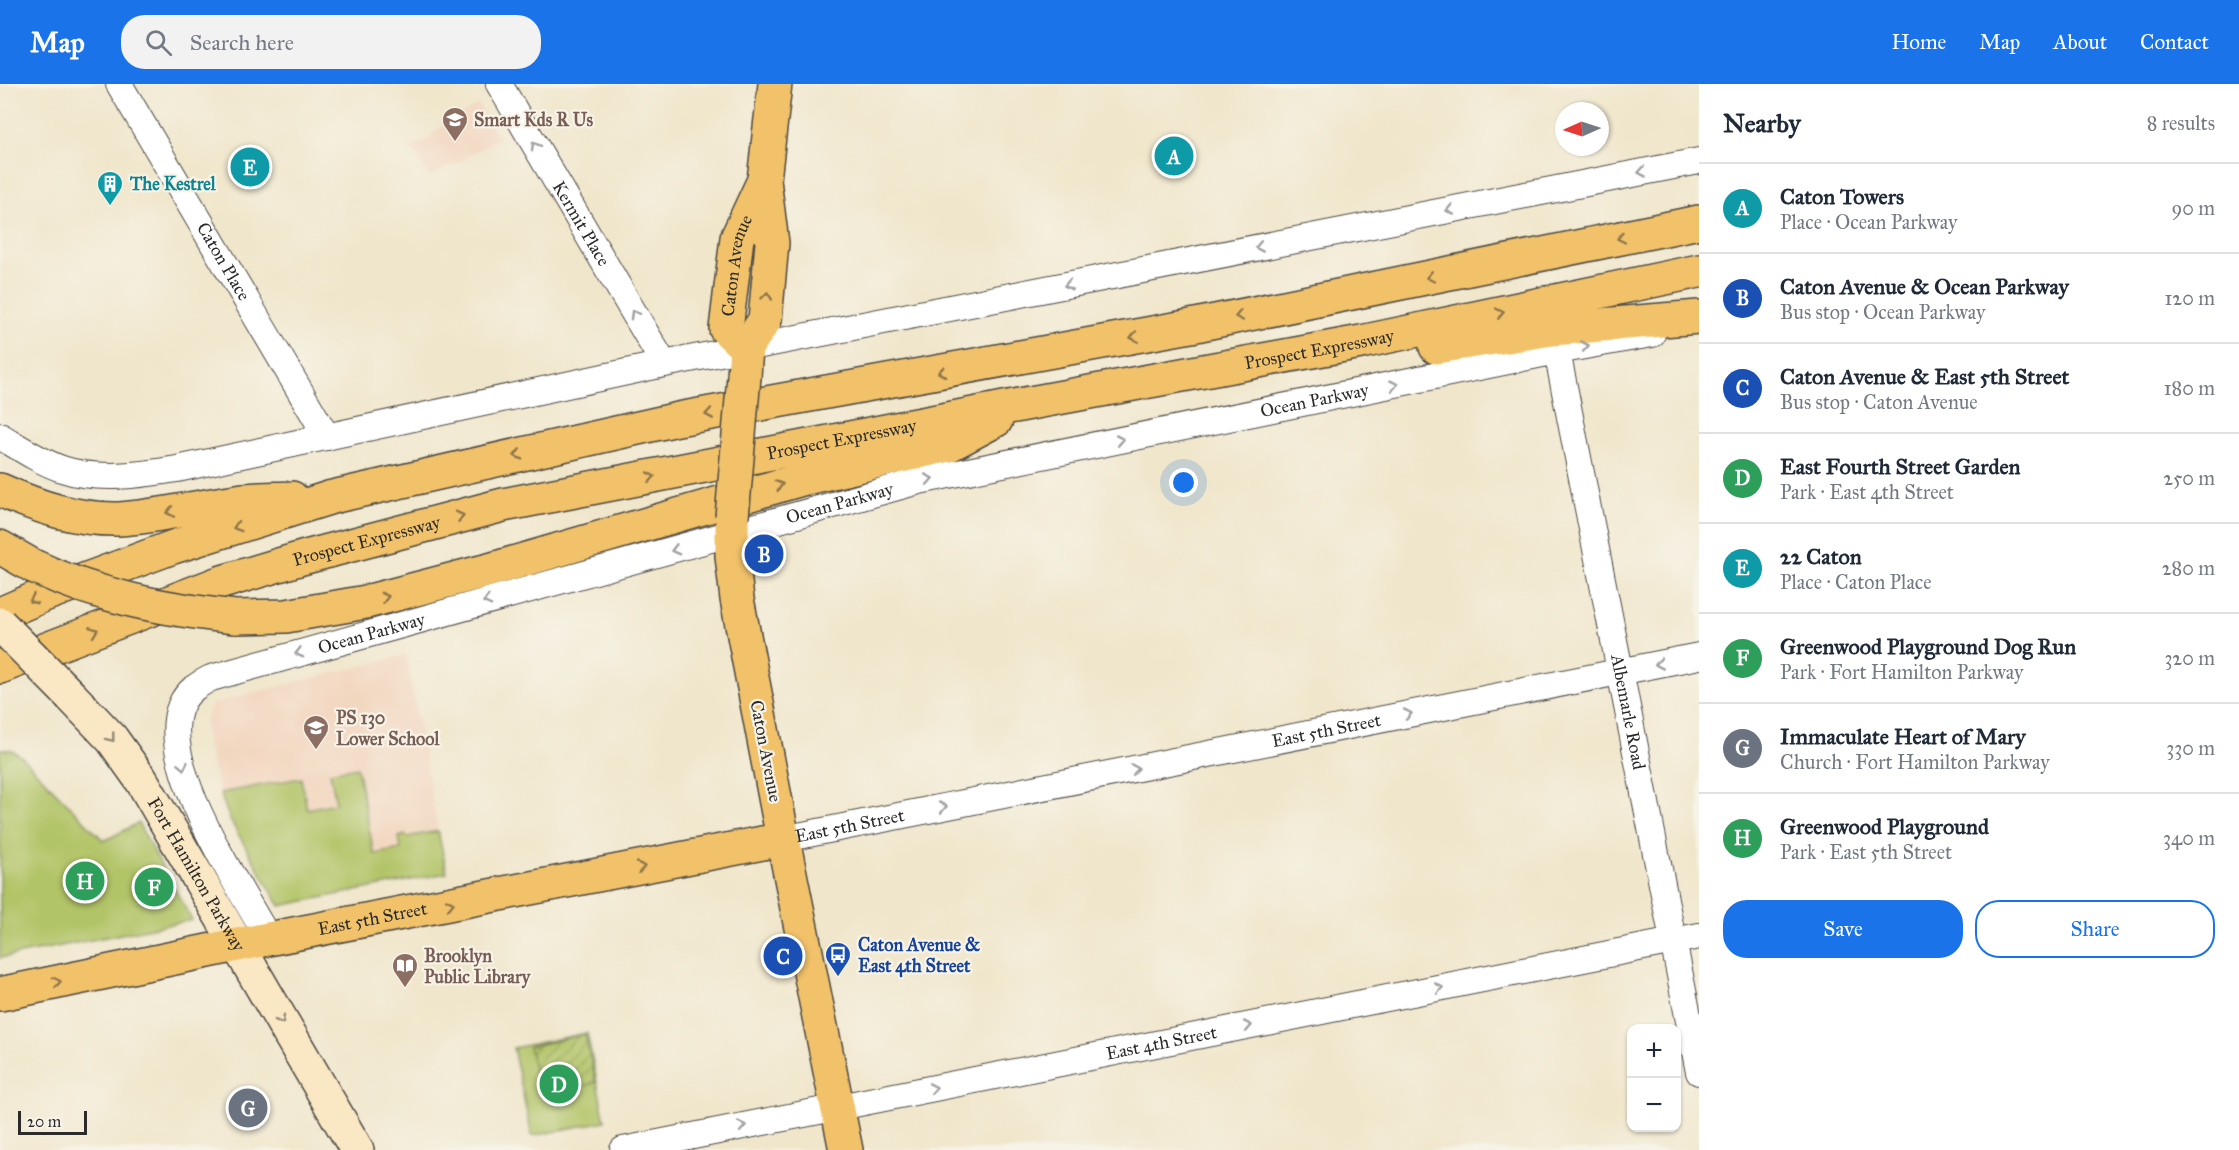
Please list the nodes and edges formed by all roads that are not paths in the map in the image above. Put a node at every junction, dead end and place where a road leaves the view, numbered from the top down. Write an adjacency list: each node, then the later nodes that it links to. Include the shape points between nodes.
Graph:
1 (119, 84): 15 (street, Caton Place)
2 (499, 84): 12 (street, Kermit Place, one-way to 2)
3 (775, 84): 11 (main road, Caton Avenue, via 764,180 737,238 726,328)
4 (1699, 161): 11 (street, one-way to 11)
5 (1699, 222): 17 (main road, one-way to 17, via 1191,326 678,420)
6 (1699, 271): 9 (main road, Prospect Expressway, one-way to 6)
7 (1699, 317): 9 (main road, via 1552,329 1411,351)
8 (1699, 324): 10 (street, Ocean Parkway, one-way to 8)
9 (1361, 342): 13 (main road, Prospect Expressway)
10 (1557, 351): 18 (street, Ocean Parkway, one-way to 10, via 919,481); 24 (street, Albemarle Road)
11 (745, 362): 12 (street); 18 (main road, Caton Avenue, bridge)
12 (664, 364): 15 (street)
13 (1025, 404): 19 (main road, one-way to 13, bridge, via 60,578 140,603 234,617 286,616 366,602 802,479 950,445); 23 (main road, Prospect Expressway, one-way to 13, via 222,582 502,505)
14 (0, 436): 15 (street, via 37,459 64,470 94,475 148,474)
15 (327, 437)
16 (0, 490): 17 (main road, one-way to 16, via 240,500 118,519 62,512)
17 (332, 497): 20 (main road, one-way to 20, via 173,547)
18 (732, 526): 25 (main road, Caton Avenue, via 737,599); 27 (street, Ocean Parkway, one-way to 27, via 197,684 181,705 177,726 185,778)
19 (0, 547)
20 (0, 614)
21 (0, 624): 27 (main road, Fort Hamilton Parkway, one-way to 27, bridge, via 112,739)
22 (1699, 656): 24 (street, East 5th Street, one-way to 24)
23 (0, 667)
24 (1620, 672): 25 (street, East 5th Street, one-way to 24); 28 (street, Albemarle Road)
25 (783, 839): 27 (main road, East 5th Street, one-way to 25); 31 (main road, Caton Avenue)
26 (1699, 936): 28 (street, East 4th Street)
27 (254, 940): 29 (main road, East 5th Street, one-way to 27); 32 (main road, Fort Hamilton Parkway, one-way to 32)
28 (1673, 941): 30 (street, Albemarle Road); 31 (street, East 4th Street, one-way to 28)
29 (0, 994)
30 (1699, 1072)
31 (838, 1107): 33 (street, East 4th Street, one-way to 31); 34 (main road, Caton Avenue)
32 (357, 1150)
33 (623, 1150)
34 (846, 1150)

